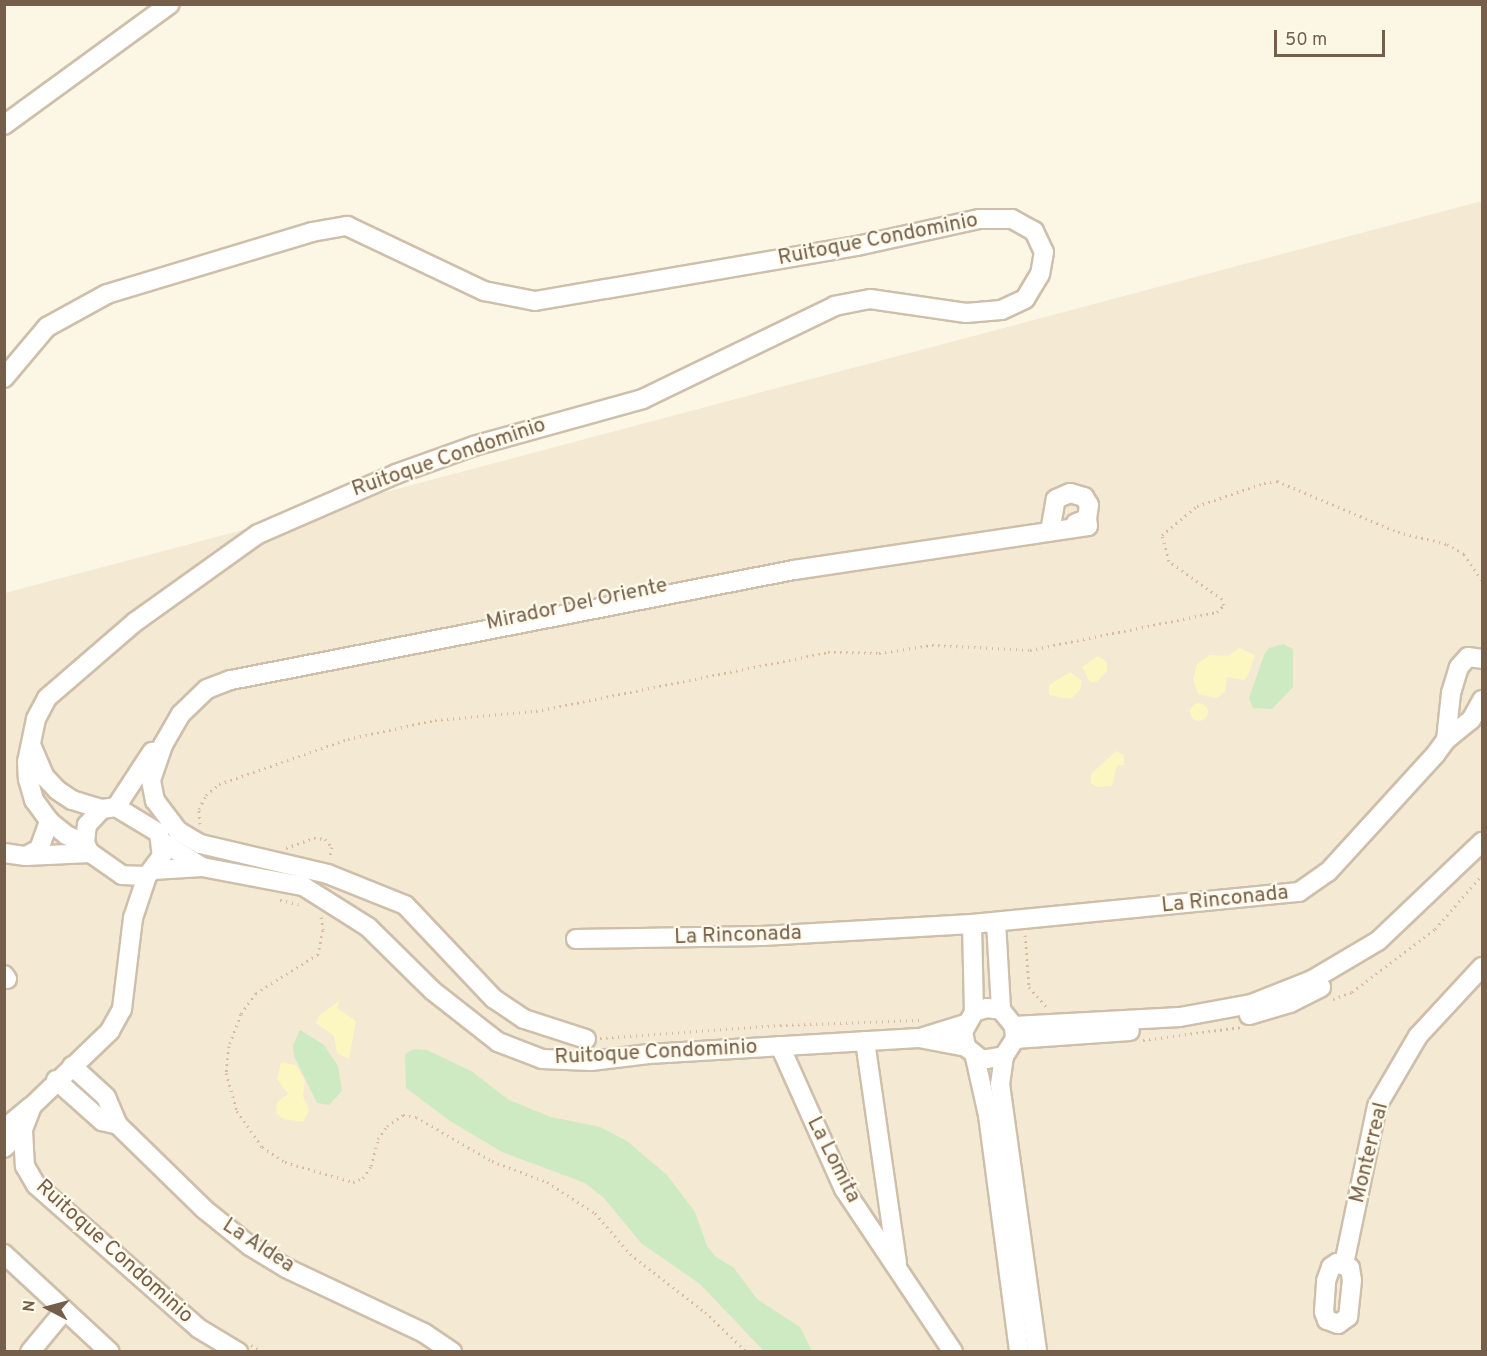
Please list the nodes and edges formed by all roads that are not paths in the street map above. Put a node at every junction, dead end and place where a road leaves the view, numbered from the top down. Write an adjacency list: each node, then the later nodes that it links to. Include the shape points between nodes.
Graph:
1 (170, 4): 2 (street)
2 (4, 125)
3 (4, 378): 9 (street, Ruitoque Condominio, via 47,327 107,294 312,232 346,226 484,291 536,301 857,246 979,219 1019,223 1034,231 1044,252 1040,274 1024,299 1001,310 966,313 870,299 835,306 643,399 474,446 396,474 258,534 186,583 65,679 36,719)
4 (1087, 519): 5 (street, Mirador Del Oriente); 5 (street, via 1089,505 1084,497 1064,494 1051,509); 32 (street, via 1088,526 794,570 231,680 207,689 181,714 154,763 153,791 163,816 200,844 328,874 405,905 481,986 524,1019)
5 (1051, 526): 10 (street, Mirador Del Oriente, via 799,560 231,674 207,681 185,697)
6 (1475, 658): 8 (street, via 1453,686)
7 (1482, 700): 8 (street, La Rinconada, via 1471,720)
8 (1446, 740): 24 (street, La Rinconada, via 1328,872 1299,892)
9 (31, 745): 11 (street, Ruitoque Condominio, via 45,777 57,790 81,803); 12 (street, Ruitoque Condominio, via 28,779 34,800)
10 (147, 761): 11 (street); 13 (street, Ruitoque Condominio, via 144,787)
11 (109, 808): 13 (street, Ruitoque Condominio); 16 (street, via 87,825)
12 (49, 821): 16 (street, Ruitoque Condominio); 18 (street, via 39,849)
13 (151, 827): 14 (street, Ruitoque Condominio)
14 (163, 842): 20 (street, Ruitoque Condominio); 21 (street, Ruitoque Condominio, via 162,856)
15 (1482, 842): 30 (street, via 1378,941 1311,980 1226,1011)
16 (87, 848): 18 (street); 22 (street, Ruitoque Condominio)
17 (4, 853): 18 (street)
18 (26, 856)
19 (1482, 856): 30 (street, via 1435,909 1375,957 1290,1003 1256,1014 1184,1026)
20 (202, 867): 21 (street, Ruitoque Condominio); 34 (street, Ruitoque Condominio, via 303,886 324,897 368,927 433,991 498,1042 542,1059 591,1061)
21 (150, 873): 22 (street, Ruitoque Condominio); 23 (street, Ruitoque Condominio)
22 (123, 875): 23 (street, Ruitoque Condominio)
23 (133, 918): 37 (street, Ruitoque Condominio, via 122,1009 110,1031)
24 (996, 922): 25 (street, La Rinconada); 28 (street)
25 (972, 924): 26 (street, La Rinconada, via 762,936); 29 (street)
26 (576, 939)
27 (1482, 967): 43 (street, Monterreal, via 1418,1036 1377,1106)
28 (1001, 1010): 29 (street, Ruitoque Condominio, via 987,1008); 30 (street)
29 (969, 1018): 31 (street, Ruitoque Condominio); 35 (street)
30 (1015, 1033): 36 (street)
31 (919, 1038): 33 (street, Ruitoque Condominio); 35 (street, Ruitoque Condominio)
32 (586, 1039)
33 (865, 1041): 34 (street, Ruitoque Condominio); 44 (street, La Lomita)
34 (780, 1046): 44 (street, La Lomita, via 840,1180)
35 (970, 1052): 36 (street, Ruitoque Condominio, via 989,1061); 51 (street, via 988,1115)
36 (1004, 1056): 52 (street, via 1000,1084 1003,1113)
37 (72, 1066): 38 (street, Ruitoque Condominio); 39 (street, La Aldea, via 106,1097)
38 (56, 1080): 39 (street, La Aldea, via 102,1121); 40 (street, Ruitoque Condominio)
39 (118, 1125): 49 (street, La Aldea, via 204,1209 250,1246 286,1268 424,1333)
40 (14, 1130): 41 (street, Ruitoque Condominio); 46 (street, Ruitoque Condominio, via 25,1166 36,1185 198,1328)
41 (4, 1148)
42 (4, 1254): 45 (street)
43 (1344, 1264)
44 (898, 1268): 50 (street, La Lomita)
45 (64, 1311): 47 (street); 48 (street)
46 (241, 1347)
47 (30, 1352)
48 (110, 1352)
49 (452, 1352)
50 (953, 1352)
51 (1019, 1352)
52 (1037, 1352)

